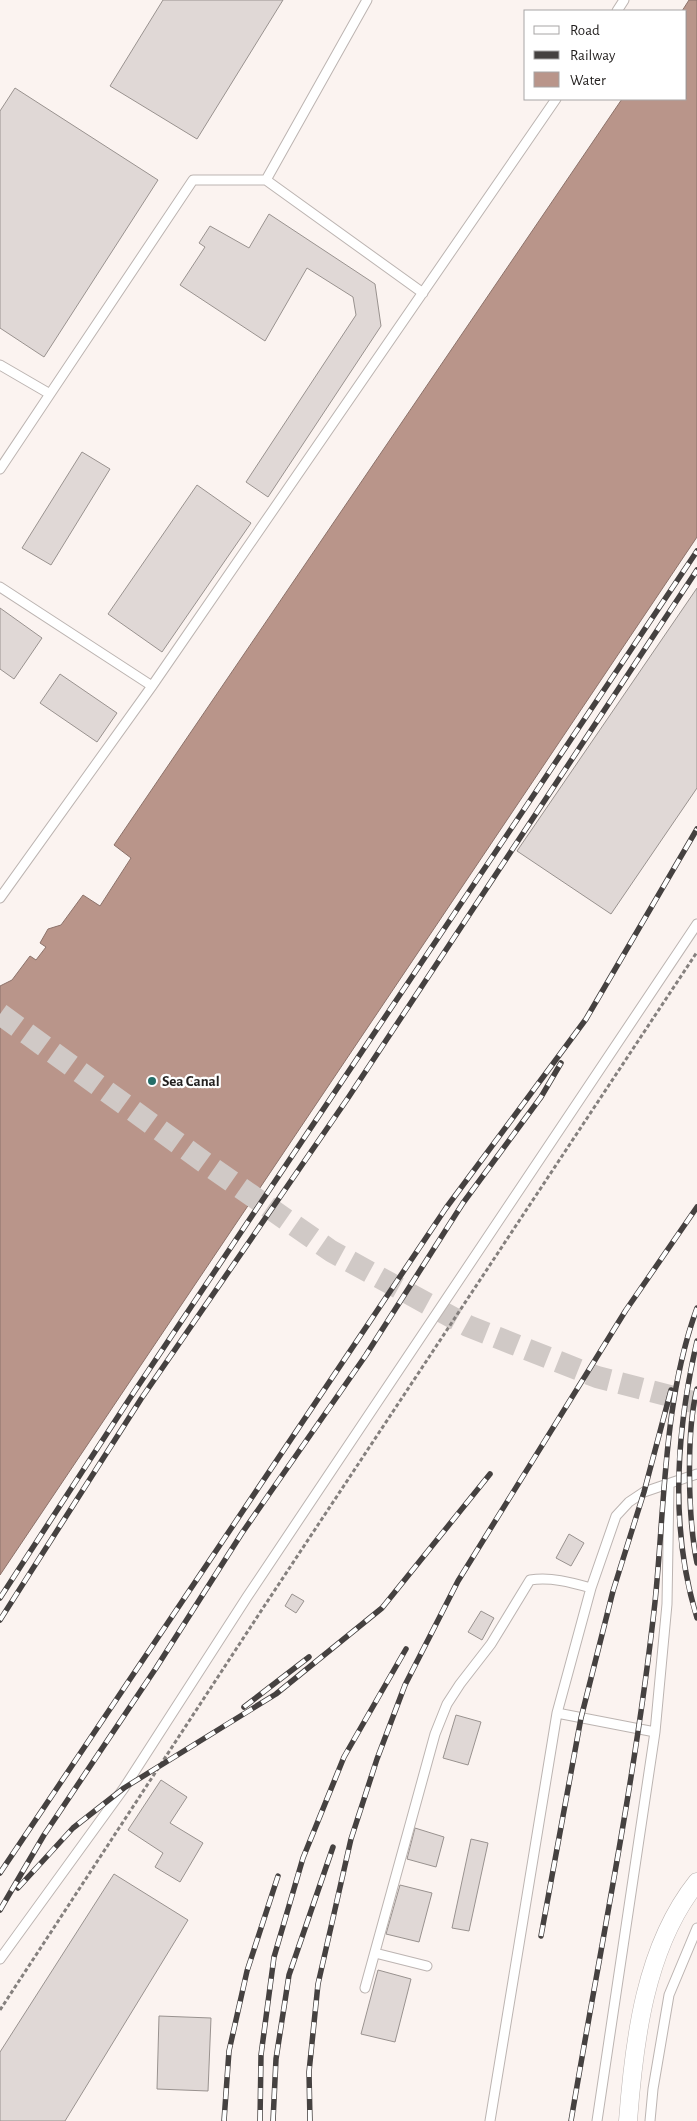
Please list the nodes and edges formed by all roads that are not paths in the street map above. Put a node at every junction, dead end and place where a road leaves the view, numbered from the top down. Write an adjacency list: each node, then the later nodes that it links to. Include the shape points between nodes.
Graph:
1 (367, 0): 3 (lane)
2 (555, 100): 4 (lane)
3 (266, 180): 4 (lane); 6 (lane, via 194,180)
4 (423, 293): 9 (lane)
5 (0, 365): 6 (lane)
6 (50, 394): 7 (lane)
7 (0, 469)
8 (0, 587): 9 (lane)
9 (152, 686): 10 (lane)
10 (0, 898)
11 (697, 924): 20 (lane, via 252,1588 124,1788)
12 (697, 1474): 13 (lane)
13 (669, 1484): 14 (lane, via 644,1492 616,1516); 16 (lane, via 668,1604)
14 (591, 1588): 15 (lane); 19 (lane, via 544,1578 530,1580 492,1644 446,1704)
15 (557, 1713): 16 (lane); 23 (lane)
16 (654, 1732): 24 (lane)
17 (697, 1882): 25 (street, via 679,1904 658,1956 642,2013)
18 (697, 1928): 26 (lane, via 670,1995 652,2089)
19 (375, 1953): 21 (lane); 22 (lane)
20 (0, 1959)
21 (427, 1966)
22 (366, 1988)
23 (490, 2121)
24 (596, 2121)
25 (628, 2121)
26 (650, 2121)

